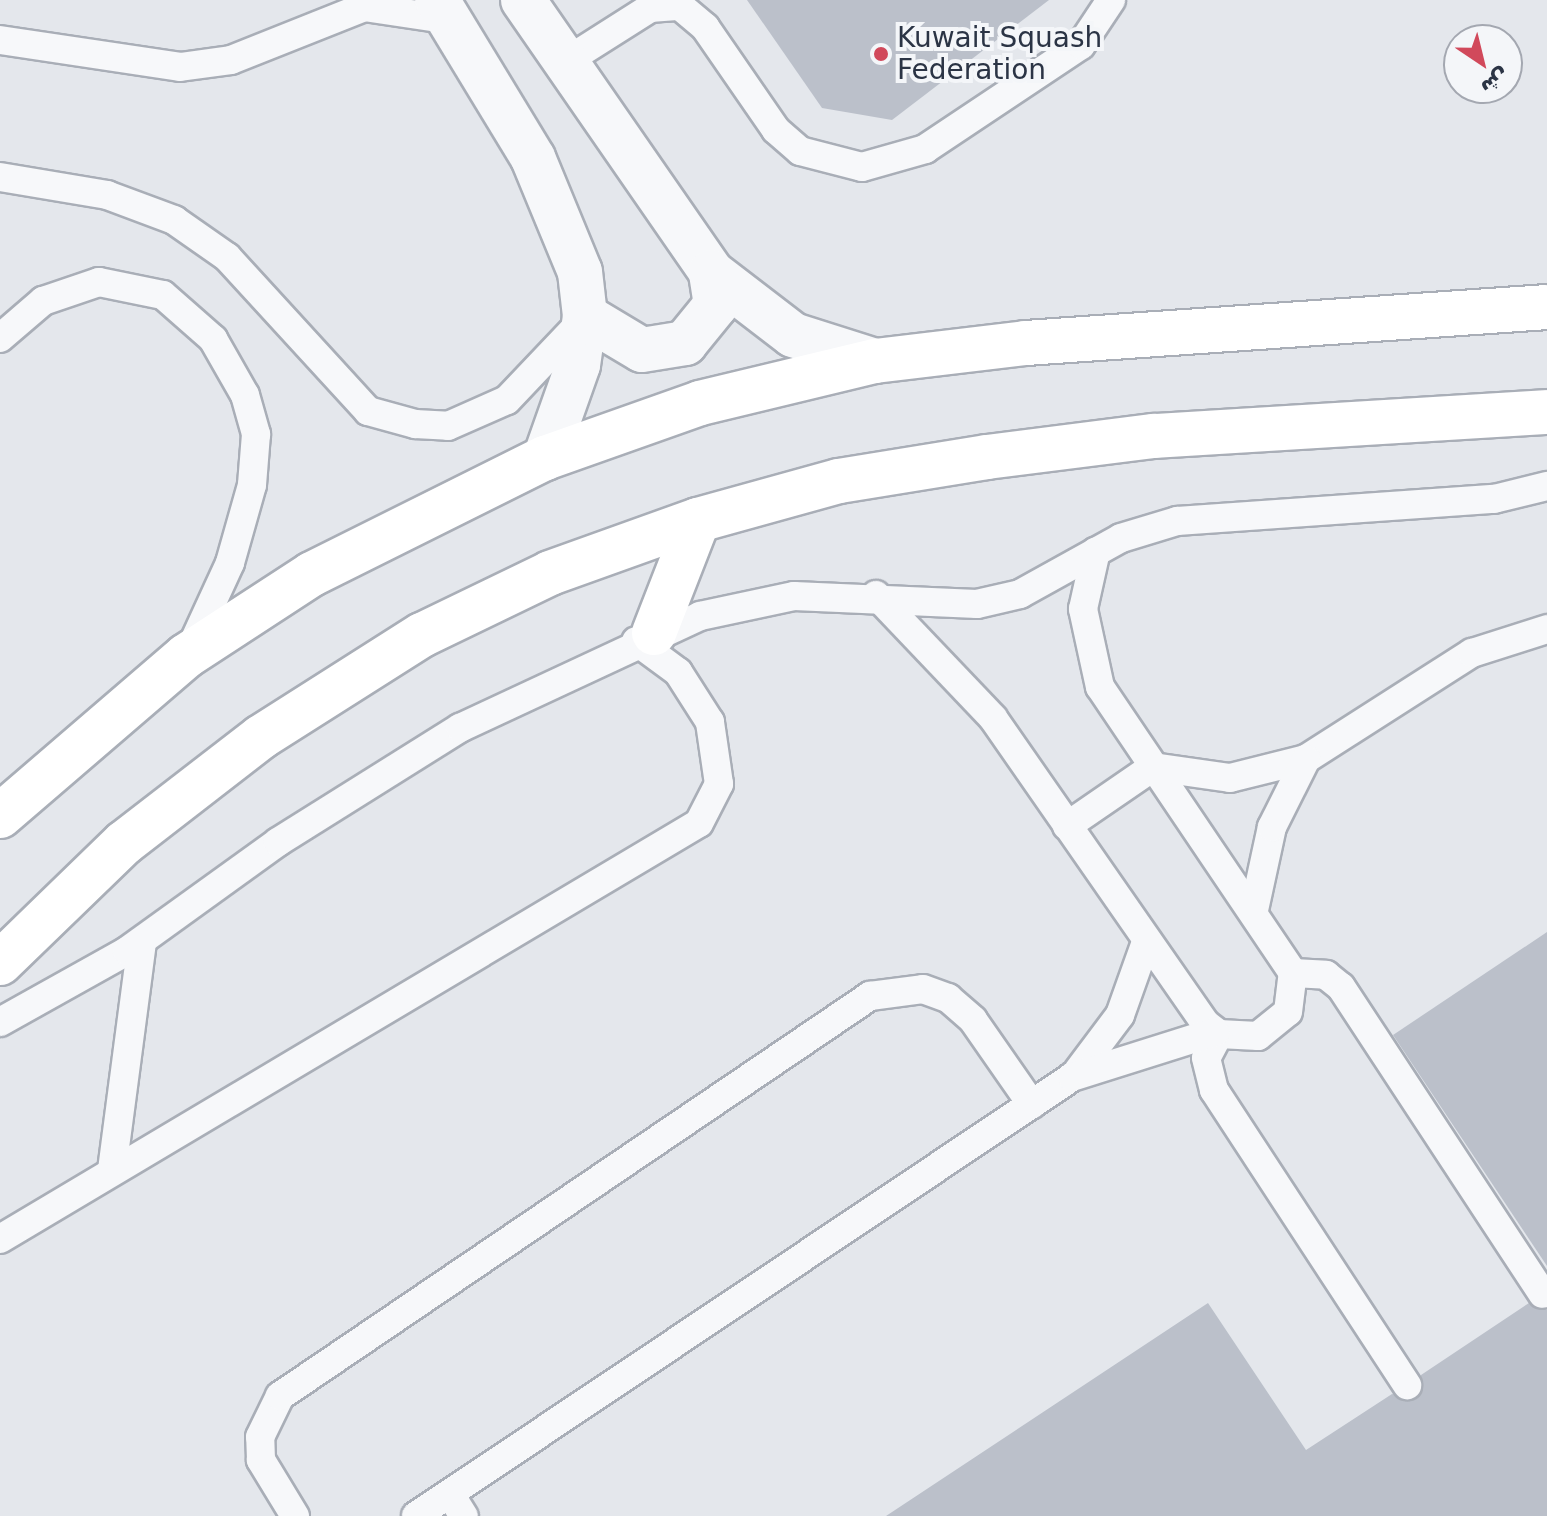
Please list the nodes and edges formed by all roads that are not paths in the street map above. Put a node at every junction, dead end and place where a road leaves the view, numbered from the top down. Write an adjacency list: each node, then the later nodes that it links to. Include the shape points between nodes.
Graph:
1 (523, 0): 5 (street)
2 (1111, 0): 5 (lane, via 1081,45 925,149 862,167 800,151 776,130 705,27 680,6 650,8)
3 (444, 10): 4 (lane, via 364,7 231,60 180,67); 9 (street, via 533,158 580,272)
4 (0, 40)
5 (565, 62): 7 (street)
6 (0, 177): 9 (lane, via 107,195 174,220 227,257 368,411 415,424 448,426 507,400)
7 (711, 272): 9 (street, via 716,305 685,343 642,350); 11 (street, via 793,335)
8 (1547, 307): 11 (street, via 1026,343)
9 (585, 316): 13 (street, via 578,365)
10 (0, 338): 20 (lane, via 43,301 99,282 163,295 213,339 245,395 256,434 252,485 230,563)
11 (875, 361): 13 (street, via 700,403)
12 (1547, 412): 15 (street, via 1154,436 987,457 839,481)
13 (545, 458): 20 (street, via 326,566)
14 (1547, 486): 16 (lane, via 1494,499 1177,521)
15 (698, 520): 19 (street); 28 (street, via 550,573 422,635 261,737 124,843)
16 (1096, 551): 17 (lane, via 1047,583 977,604); 22 (lane, via 1083,609 1090,663)
17 (876, 595): 19 (lane, via 746,603); 24 (lane, via 983,706)
18 (1547, 629): 21 (lane, via 1472,653)
19 (645, 637): 26 (lane, via 368,782); 34 (lane, via 694,692 719,754 711,808 671,842)
20 (186, 656): 23 (street)
21 (1306, 759): 22 (lane, via 1230,778); 25 (lane, via 1272,827)
22 (1153, 767): 24 (lane); 25 (lane)
23 (0, 816)
24 (1067, 826): 27 (lane)
25 (1254, 910): 29 (lane)
26 (142, 941): 30 (lane); 34 (lane)
27 (1146, 942): 31 (lane); 32 (lane, via 1120,1015)
28 (0, 963)
29 (1293, 973): 31 (lane, via 1288,1012 1275,1027 1258,1036); 36 (lane, via 1326,975 1341,987)
30 (0, 1022)
31 (1217, 1033): 32 (lane); 37 (lane, via 1206,1058 1214,1090)
32 (1072, 1077): 33 (lane)
33 (1032, 1105): 38 (lane); 39 (lane, via 973,1020 948,998 923,989 870,996 280,1396 263,1426 261,1460)
34 (112, 1170): 35 (lane)
35 (0, 1239)
36 (1543, 1294)
37 (1407, 1385)
38 (457, 1505): 40 (lane)
39 (295, 1516)
40 (416, 1516)

